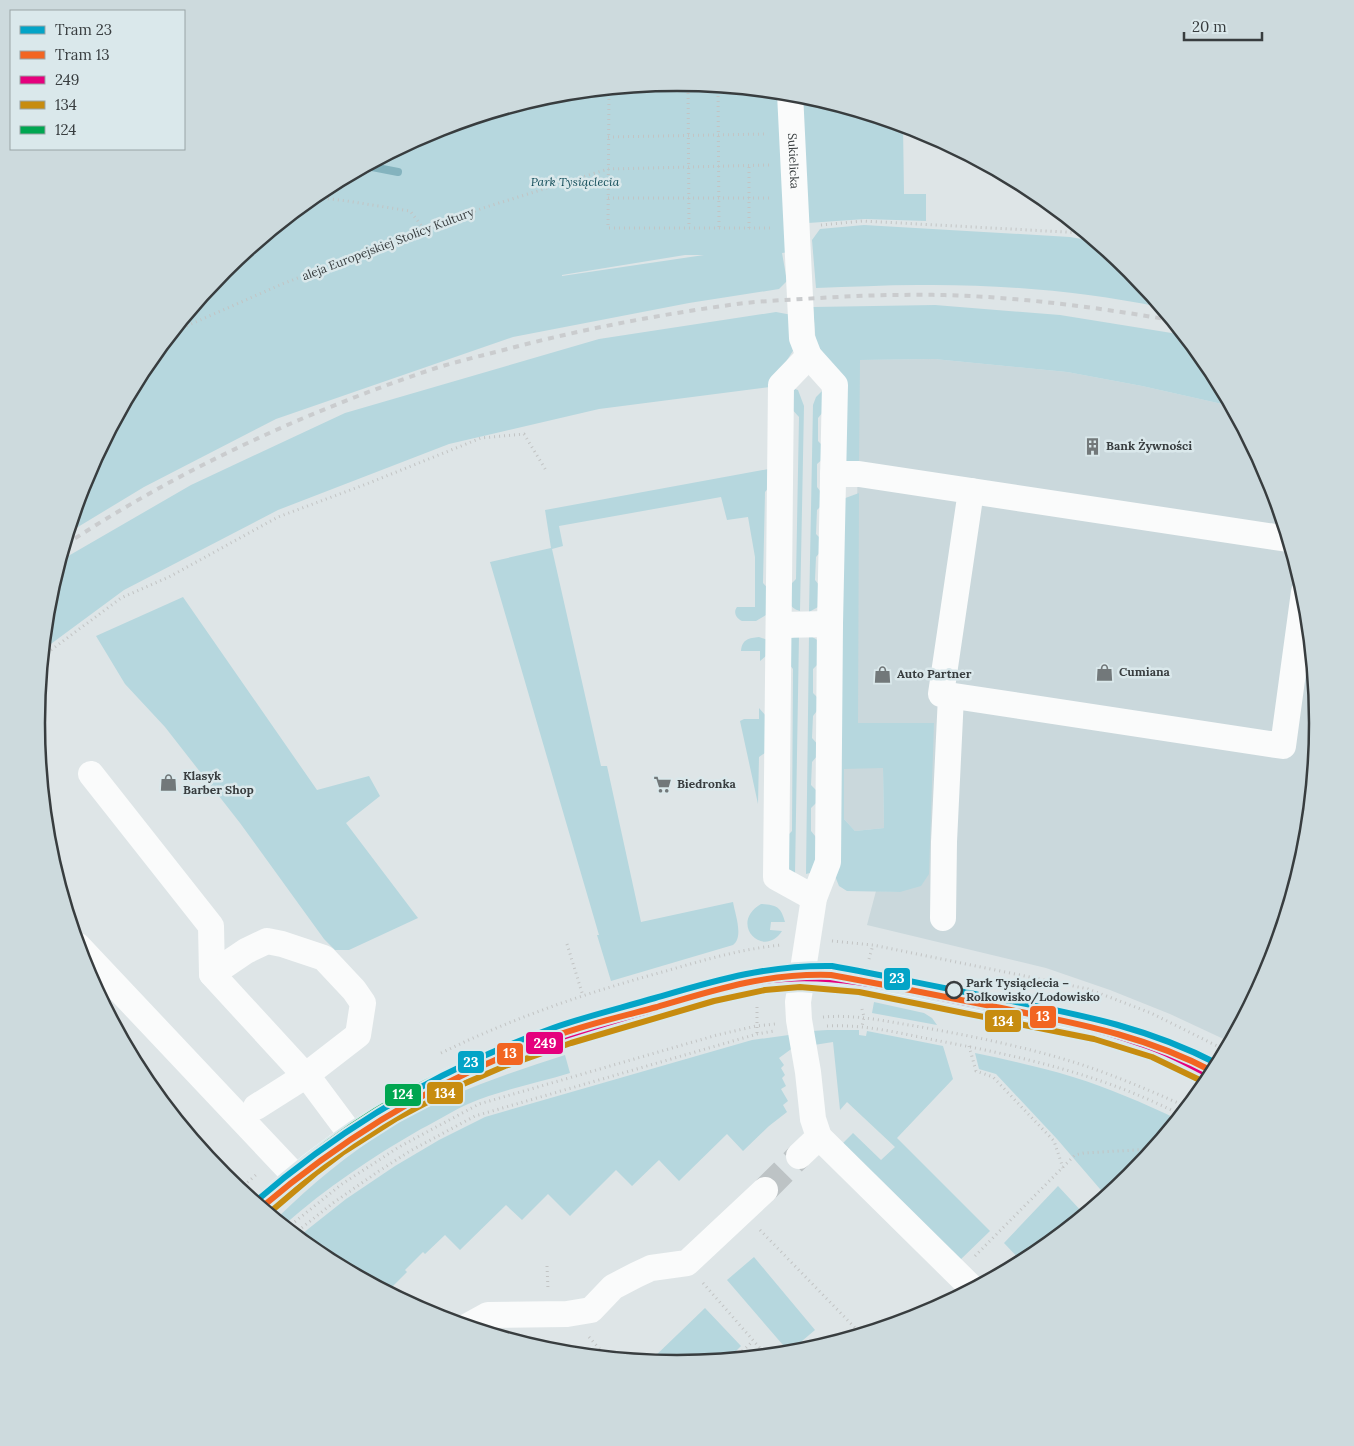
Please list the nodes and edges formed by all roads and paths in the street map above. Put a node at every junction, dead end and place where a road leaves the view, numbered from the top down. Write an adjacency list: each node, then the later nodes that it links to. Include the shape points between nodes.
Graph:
1 (688, 91): 6 (path)
2 (718, 92): 7 (path)
3 (609, 95): 8 (path)
4 (790, 101): 5 (street, Sukielicka)
5 (792, 134): 7 (path); 9 (street, Sukielicka)
6 (688, 136): 7 (path); 8 (path); 11 (path)
7 (719, 136): 12 (path)
8 (608, 137): 13 (path)
9 (794, 165): 10 (path, aleja Europejskiej Stolicy Kultury); 19 (street, Sukielicka)
10 (749, 166): 12 (path, aleja Europejskiej Stolicy Kultury); 18 (path)
11 (689, 167): 12 (path, aleja Europejskiej Stolicy Kultury); 13 (path, aleja Europejskiej Stolicy Kultury); 16 (path)
12 (719, 167): 17 (path)
13 (608, 169): 15 (path); 24 (path, aleja Europejskiej Stolicy Kultury, via 483,208)
14 (325, 198): 24 (path, via 410,211)
15 (608, 198): 16 (path); 21 (path, via 608,228)
16 (689, 198): 17 (path); 21 (path)
17 (719, 198): 18 (path); 22 (path)
18 (749, 198): 19 (path); 23 (path)
19 (796, 198): 20 (street, Sukielicka)
20 (797, 227): 23 (path); 25 (path, via 863,221); 27 (street, Sukielicka, via 802,338)
21 (689, 228): 22 (path)
22 (719, 228): 23 (path)
23 (748, 228)
24 (425, 230): 26 (path, aleja Europejskiej Stolicy Kultury, via 282,284)
25 (1074, 231)
26 (185, 327)
27 (808, 356): 29 (street, via 835,385); 34 (street, via 781,385)
28 (546, 472): 35 (path, via 524,434 481,438 278,517 169,577 121,598)
29 (833, 474): 30 (street, via 859,474); 33 (street)
30 (971, 491): 31 (street); 36 (street, via 941,694)
31 (1281, 539)
32 (1300, 619): 36 (street, via 1283,746)
33 (830, 624): 34 (street); 38 (street, via 828,862)
34 (778, 625): 38 (street, via 776,878)
35 (49, 652)
36 (952, 696): 39 (street)
37 (92, 774): 45 (street, via 211,926)
38 (814, 898): 46 (street)
39 (943, 918)
40 (826, 940): 42 (path)
41 (567, 944): 47 (path)
42 (873, 945): 44 (path); 53 (path, via 1088,989 1151,1014)
43 (91, 960): 64 (street)
44 (868, 966)
45 (212, 974): 55 (street); 55 (street, via 267,941 324,958 354,990 363,1002 358,1035)
46 (802, 978): 54 (street, via 863,982 1096,1030 1128,1038 1179,1058); 59 (street, via 766,981 712,993 550,1041 480,1067 426,1092); 60 (street, via 798,1020 813,1118)
47 (583, 996)
48 (757, 1006): 50 (path)
49 (818, 1018): 56 (path, via 872,1018 1044,1054)
50 (756, 1026): 68 (path, via 479,1104 342,1184); 69 (path, via 757,1034 475,1116 379,1171)
51 (821, 1026): 52 (path, via 863,1024)
52 (969, 1046): 58 (path, via 1074,1072); 63 (path, via 976,1071 993,1077 1054,1141)
53 (1219, 1047)
54 (1203, 1072)
55 (306, 1076): 57 (street); 59 (street)
56 (1180, 1105)
57 (256, 1106)
58 (1175, 1111)
59 (352, 1136): 64 (street)
60 (819, 1136): 62 (street); 71 (street)
61 (1143, 1150): 63 (path, via 1084,1153)
62 (799, 1156)
63 (1062, 1168): 71 (path)
64 (297, 1178): 66 (street)
65 (765, 1190): 67 (street)
66 (267, 1204)
67 (742, 1212): 70 (street); 73 (path)
68 (292, 1224)
69 (300, 1229)
70 (687, 1263): 72 (street, via 651,1268 636,1275 613,1287 591,1310 567,1314 488,1315); 74 (path)
71 (965, 1280)
72 (476, 1322)
73 (856, 1328)
74 (753, 1341): 75 (path); 76 (path)
75 (761, 1350)
76 (742, 1352)

